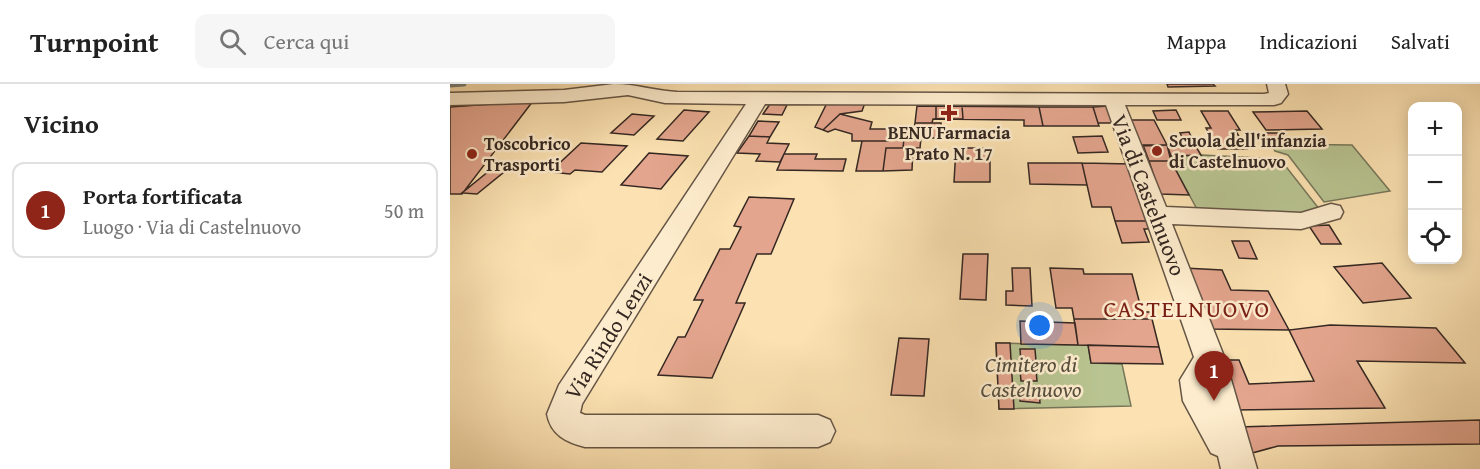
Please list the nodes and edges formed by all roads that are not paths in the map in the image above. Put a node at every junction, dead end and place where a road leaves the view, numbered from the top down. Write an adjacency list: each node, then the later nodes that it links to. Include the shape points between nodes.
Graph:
1 (1276, 84): 4 (street, via 1279,94 1269,100)
2 (626, 86): 3 (street, via 661,95); 5 (street, via 564,96)
3 (759, 98): 4 (street); 8 (street, Via Rindo Lenzi, via 570,395 562,411 563,419 585,431)
4 (1113, 98): 7 (street, Via di Castelnuovo)
5 (450, 99)
6 (1331, 212): 7 (street, via 1301,221)
7 (1157, 215): 9 (street, Via di Castelnuovo, via 1210,359 1196,380 1199,401)
8 (818, 431)
9 (1239, 466)

